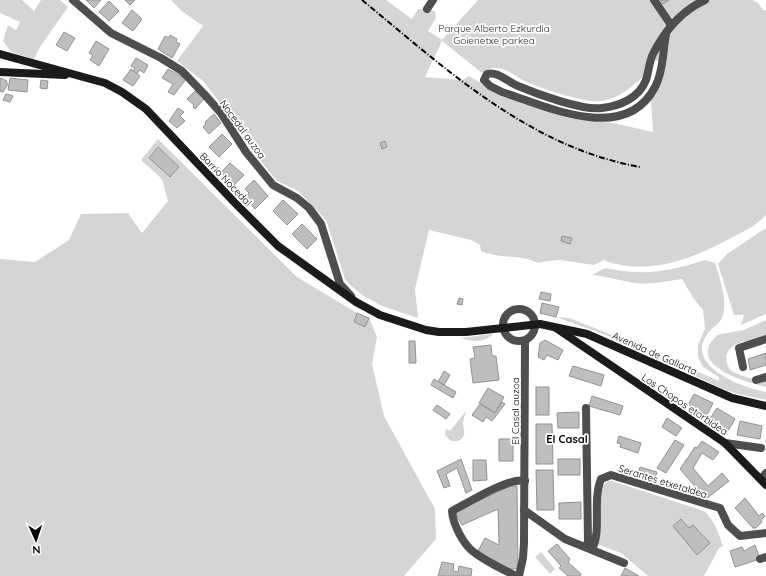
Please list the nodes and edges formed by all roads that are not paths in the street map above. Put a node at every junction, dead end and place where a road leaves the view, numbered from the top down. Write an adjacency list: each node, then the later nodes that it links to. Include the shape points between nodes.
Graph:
1 (73, 0): 11 (street, Nocedal auzoa, via 111,33 182,71 205,95 273,185 297,198 309,208 321,224 340,284)
2 (433, 0): 5 (street)
3 (654, 0): 6 (street)
4 (705, 0): 6 (street, via 685,11)
5 (427, 9)
6 (671, 25): 7 (street)
7 (666, 34): 7 (street, via 653,55 645,82 632,97 605,108 587,109 518,86 495,74 487,74 484,80 502,92 576,116 608,117 638,107 650,95 660,74)
8 (0, 54): 10 (street, Barrio Nocedal)
9 (0, 72): 10 (street, Barrio Nocedal)
10 (80, 76): 11 (street, Barrio Nocedal, via 105,83 146,109 278,246)
11 (356, 302): 14 (street, Barrio Nocedal, via 380,315 426,330 452,333)
12 (535, 324): 13 (street, Avenida de Gallarta); 14 (street, Avenida de Gallarta); 14 (street, via 531,314 517,309 507,314); 17 (street, via 533,334)
13 (553, 326): 15 (street, Avenida de Gallarta); 18 (street, Los Chopos etorbidea)
14 (502, 328): 17 (street, via 511,340)
15 (587, 334): 18 (street); 22 (street, Avenida de Gallarta, via 732,398)
16 (766, 339): 19 (street, via 739,348)
17 (525, 341): 27 (street, El Casal auzoa)
18 (585, 349): 24 (street, Los Chopos etorbidea)
19 (743, 367)
20 (766, 377): 21 (street)
21 (756, 380)
22 (766, 406)
23 (586, 408): 30 (street)
24 (725, 443): 25 (street); 26 (street, Los Chopos etorbidea)
25 (761, 448)
26 (764, 479)
27 (525, 481): 28 (street, El Casal auzoa); 32 (street, via 518,480 452,510 452,519 474,553)
28 (524, 510): 30 (street, via 565,539); 33 (street, El Casal auzoa, via 523,558)
29 (766, 533): 30 (street, Serantes etxetaldea, via 740,536 728,525 720,508 611,476 601,479 597,489 595,543)
30 (589, 548): 31 (street)
31 (624, 563)
32 (516, 576)
33 (519, 576)

